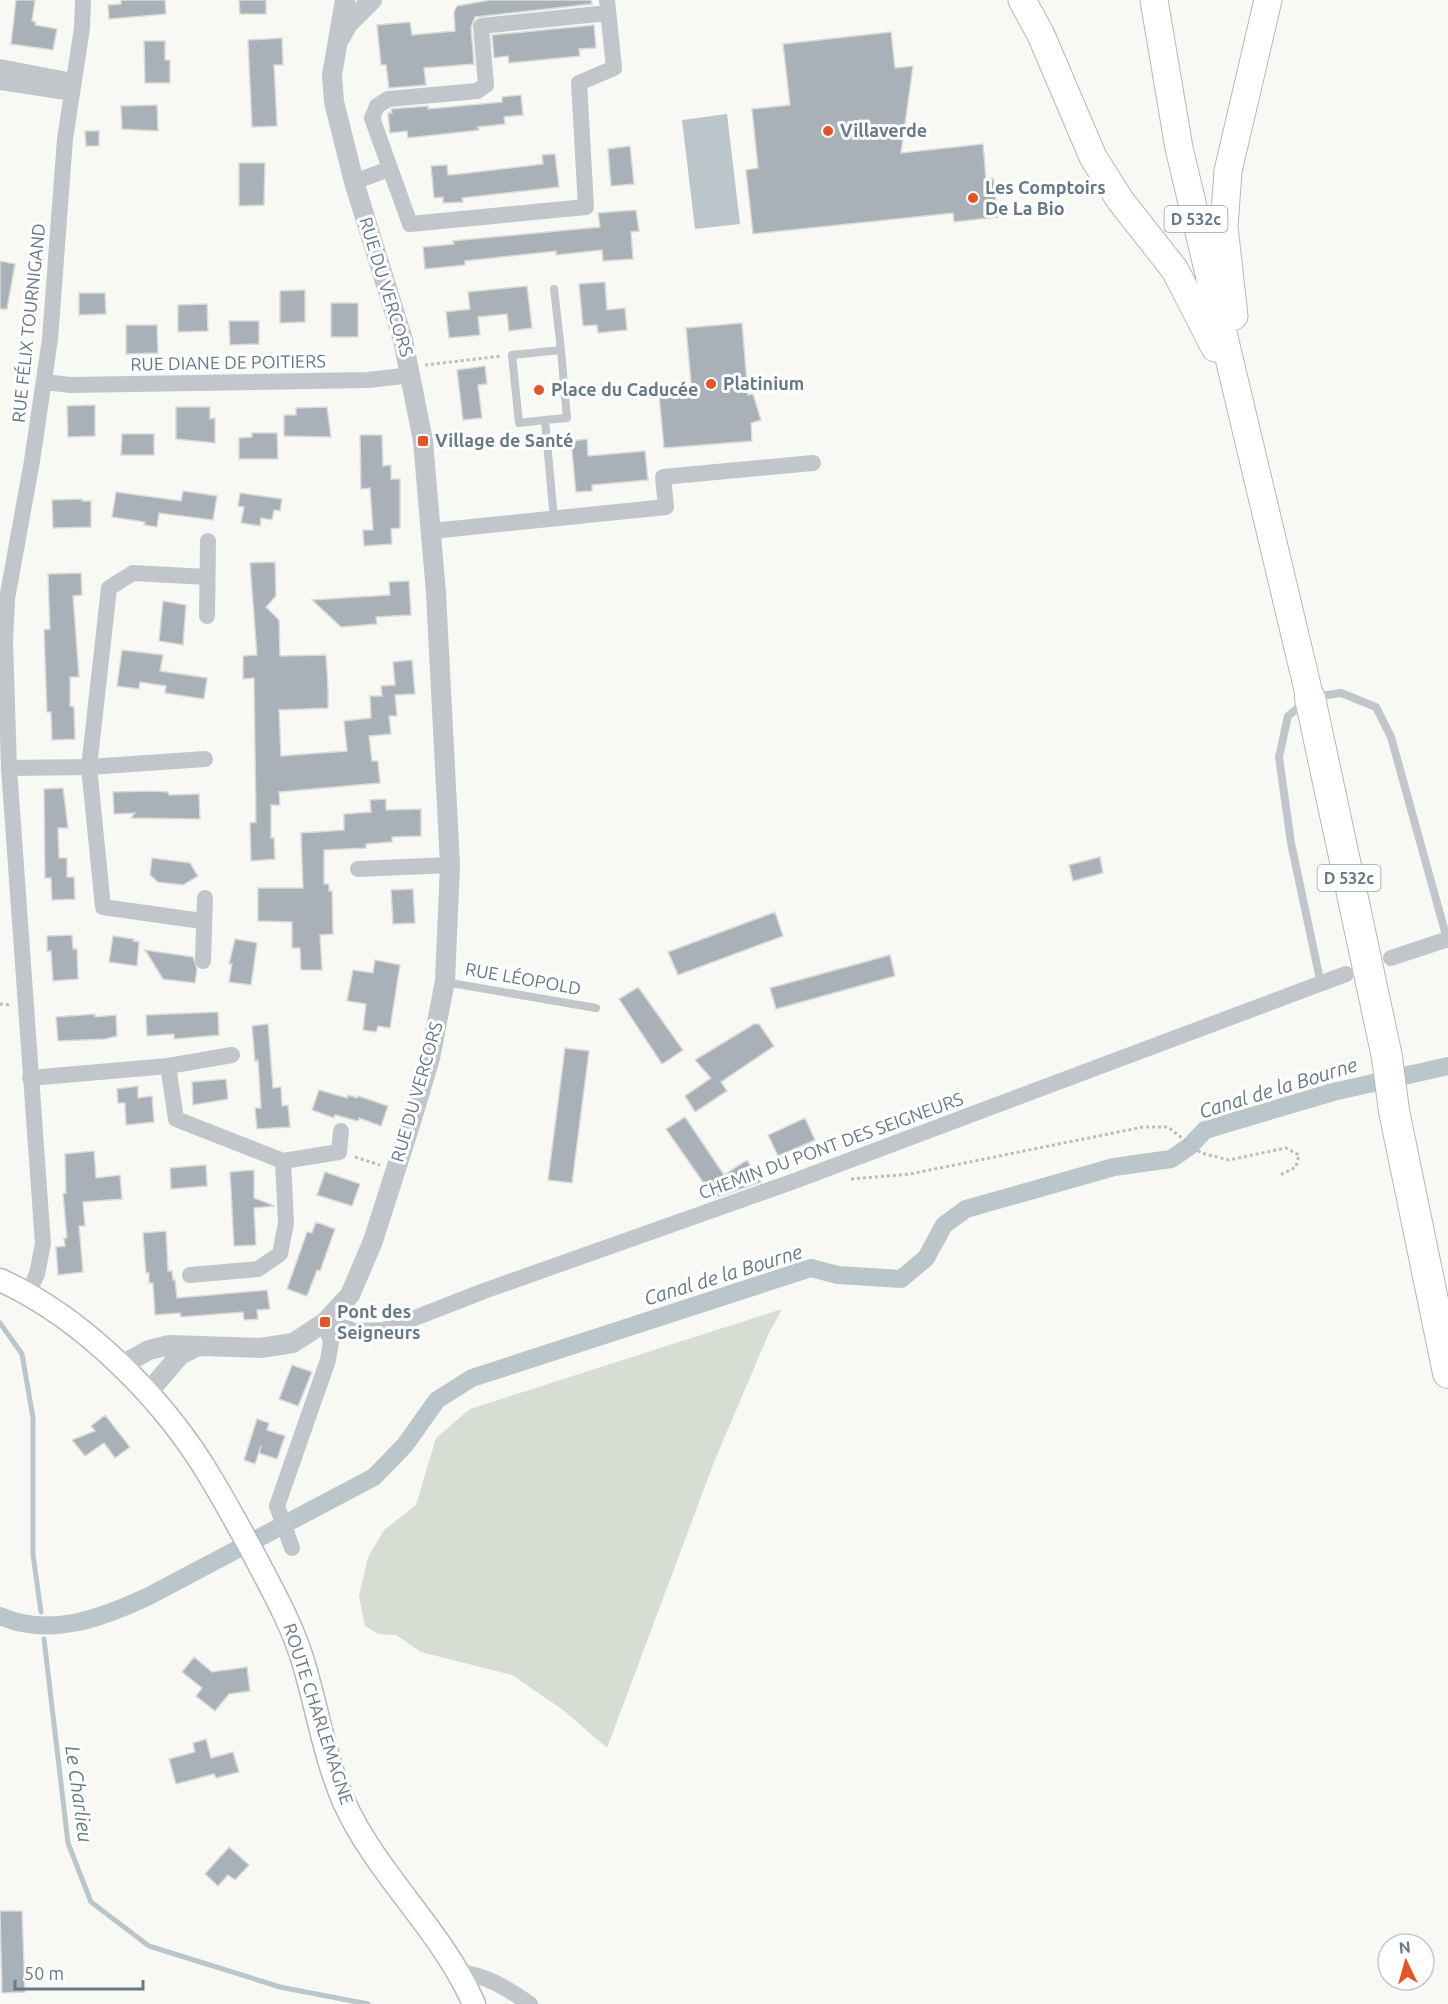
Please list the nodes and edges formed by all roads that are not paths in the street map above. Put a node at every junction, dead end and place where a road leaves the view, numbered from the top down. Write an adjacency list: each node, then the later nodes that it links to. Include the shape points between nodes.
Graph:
1 (83, 0): 11 (street, RUE FÉLIX TOURNIGAND)
2 (345, 0): 8 (street, RUE DU VERCORS)
3 (372, 0): 8 (street, RUE DU VERCORS, via 348,24)
4 (1022, 0): 19 (highway, via 1093,157 1120,200 1175,270 1192,301 1224,367)
5 (1154, 0): 19 (highway, D 532c, via 1179,148)
6 (1268, 0): 19 (highway, via 1228,171 1224,227)
7 (608, 7): 12 (street, via 481,26 486,85 477,91 388,99 377,106 372,118); 12 (street, via 614,68 579,83 586,207 410,224)
8 (336, 46): 13 (street, RUE DU VERCORS, via 334,102)
9 (0, 67): 11 (street)
10 (0, 82): 11 (street)
11 (72, 87): 17 (street, RUE FÉLIX TOURNIGAND)
12 (389, 169): 13 (street)
13 (354, 182): 16 (street, RUE DU VERCORS)
14 (554, 290): 15 (lane)
15 (561, 350): 18 (lane, via 567,418); 18 (lane, via 512,355 519,423)
16 (411, 371): 17 (street, RUE DIANE DE POITIERS, via 368,380 70,385); 22 (street, RUE DU VERCORS)
17 (45, 382): 29 (street, RUE FÉLIX TOURNIGAND, via 7,599)
18 (544, 420): 21 (lane)
19 (1248, 436): 26 (highway, D 532c)
20 (813, 463): 21 (street, via 663,477 666,507)
21 (554, 519): 22 (street)
22 (432, 531): 30 (street, RUE DU VERCORS)
23 (208, 542): 24 (street)
24 (207, 577): 25 (street); 28 (street, via 133,573 109,588)
25 (207, 616)
26 (1310, 698): 34 (lane, via 1341,693 1376,707 1391,737); 39 (lane, via 1288,716 1279,757 1291,843); 42 (highway, D 532c)
27 (205, 759): 28 (street)
28 (89, 767): 29 (street); 33 (street, via 103,906)
29 (9, 768): 44 (street, RUE FÉLIX TOURNIGAND)
30 (450, 865): 31 (street); 38 (street, RUE DU VERCORS)
31 (357, 869)
32 (205, 898): 33 (street)
33 (202, 921): 36 (street)
34 (1448, 939): 35 (street)
35 (1391, 958)
36 (203, 961)
37 (1346, 974): 39 (street, CHEMIN DU PONT DES SEIGNEURS)
38 (445, 981): 40 (lane, RUE LÉOPOLD); 50 (street, RUE DU VERCORS, via 430,1059 373,1241 350,1295)
39 (1321, 985): 50 (street, CHEMIN DU PONT DES SEIGNEURS, via 384,1330 355,1332)
40 (596, 1008)
41 (232, 1055): 43 (street)
42 (1387, 1057): 51 (highway, D 532c, via 1405,1109); 54 (highway, D 532c, via 1394,1111)
43 (168, 1066): 44 (street); 46 (street, via 177,1119)
44 (30, 1078): 49 (street, RUE FÉLIX TOURNIGAND, via 43,1244 37,1274)
45 (341, 1131): 46 (street, via 339,1152)
46 (283, 1161): 47 (street, via 286,1223 280,1254 258,1269)
47 (190, 1275)
48 (0, 1280): 49 (main road, ROUTE CHARLEMAGNE)
49 (28, 1293): 53 (main road, ROUTE CHARLEMAGNE, via 82,1332)
50 (325, 1322): 52 (street, RUE DU VERCORS, via 293,1343); 56 (street, via 331,1342 328,1360 277,1506)
51 (1448, 1322)
52 (198, 1346): 53 (street, RUE DU VERCORS, via 149,1350); 55 (street, via 180,1355)
53 (120, 1366): 55 (main road, ROUTE CHARLEMAGNE)
54 (1448, 1373)
55 (147, 1394): 57 (main road, ROUTE CHARLEMAGNE, via 212,1479 286,1616 331,1765 359,1831)
56 (292, 1548)
57 (458, 1972): 58 (main road, ROUTE CHARLEMAGNE); 59 (street, via 499,1983)
58 (473, 2002)
59 (530, 2004)

